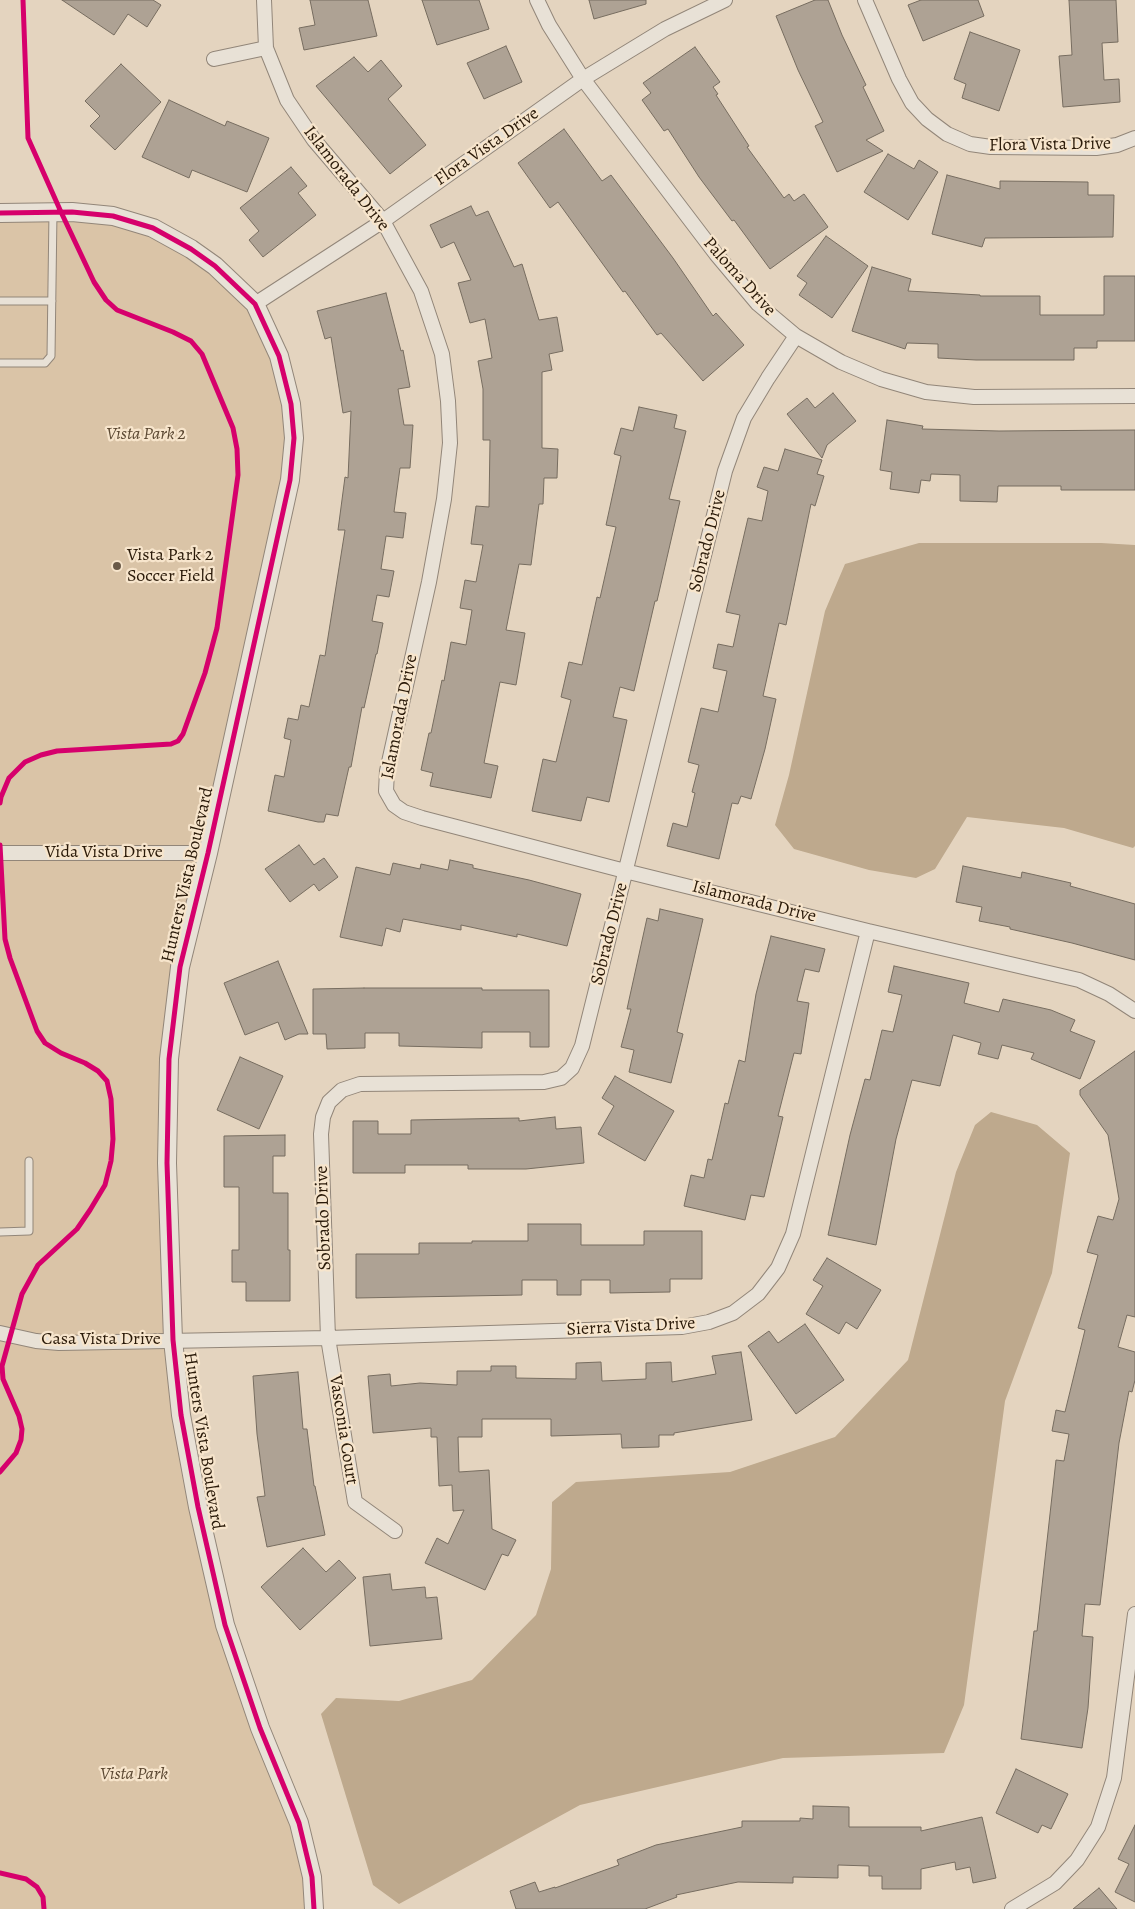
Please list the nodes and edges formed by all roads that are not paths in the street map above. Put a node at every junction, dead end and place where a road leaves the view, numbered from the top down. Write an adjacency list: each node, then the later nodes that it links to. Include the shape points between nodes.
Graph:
1 (264, 0): 5 (street, Islamorada Drive)
2 (537, 0): 7 (street, Paloma Drive)
3 (725, 0): 7 (street, Flora Vista Drive, via 665,29)
4 (865, 0): 8 (street, Flora Vista Drive, via 912,103 947,134 970,144 991,148 1096,148 1117,146)
5 (266, 48): 6 (street); 11 (street, Islamorada Drive, via 287,100 314,140)
6 (214, 58)
7 (583, 79): 11 (street, Flora Vista Drive); 15 (street, Paloma Drive, via 716,254 758,304)
8 (1135, 138)
9 (53, 211): 10 (street, Hunters Vista Boulevard); 13 (lane); 14 (street, Hunters Vista Boulevard, via 113,216 166,234 215,266)
10 (0, 212)
11 (383, 221): 14 (street, Flora Vista Drive); 20 (street, Islamorada Drive, via 421,291 442,354 450,443 431,573 387,771 386,791 394,805 404,812)
12 (0, 301): 13 (lane)
13 (52, 301): 16 (lane, via 51,356 45,363)
14 (255, 304): 18 (street, Hunters Vista Boulevard, via 279,356 291,404 294,438 290,480)
15 (796, 336): 17 (street, Paloma Drive, via 841,362 926,392 974,397); 20 (street, Sobrado Drive, via 744,418 725,471)
16 (0, 362)
17 (1135, 396)
18 (208, 852): 19 (street, Vida Vista Drive); 27 (street, Hunters Vista Boulevard, via 180,967 168,1060 167,1163)
19 (0, 853)
20 (625, 870): 21 (street, Islamorada Drive); 26 (street, Sobrado Drive, via 582,1046 572,1068 561,1078 544,1082 360,1084 342,1090 329,1102 321,1134)
21 (868, 931): 22 (street, Islamorada Drive, via 1079,980); 26 (street, Sierra Vista Drive, via 793,1234 778,1268 758,1294 733,1313 709,1322 682,1326)
22 (1135, 1011)
23 (30, 1161): 24 (lane, via 30,1231)
24 (0, 1232)
25 (0, 1332): 27 (street, Casa Vista Drive, via 58,1343)
26 (328, 1338): 27 (street, Sierra Vista Drive); 28 (street, Vasconia Court, via 355,1502)
27 (173, 1340): 30 (street, Hunters Vista Boulevard, via 181,1415 225,1625 260,1728 299,1823 312,1877)
28 (395, 1530)
29 (1135, 1614): 31 (street, via 1114,1778 1098,1827 1077,1860 1055,1883)
30 (314, 1909)
31 (1012, 1909)

